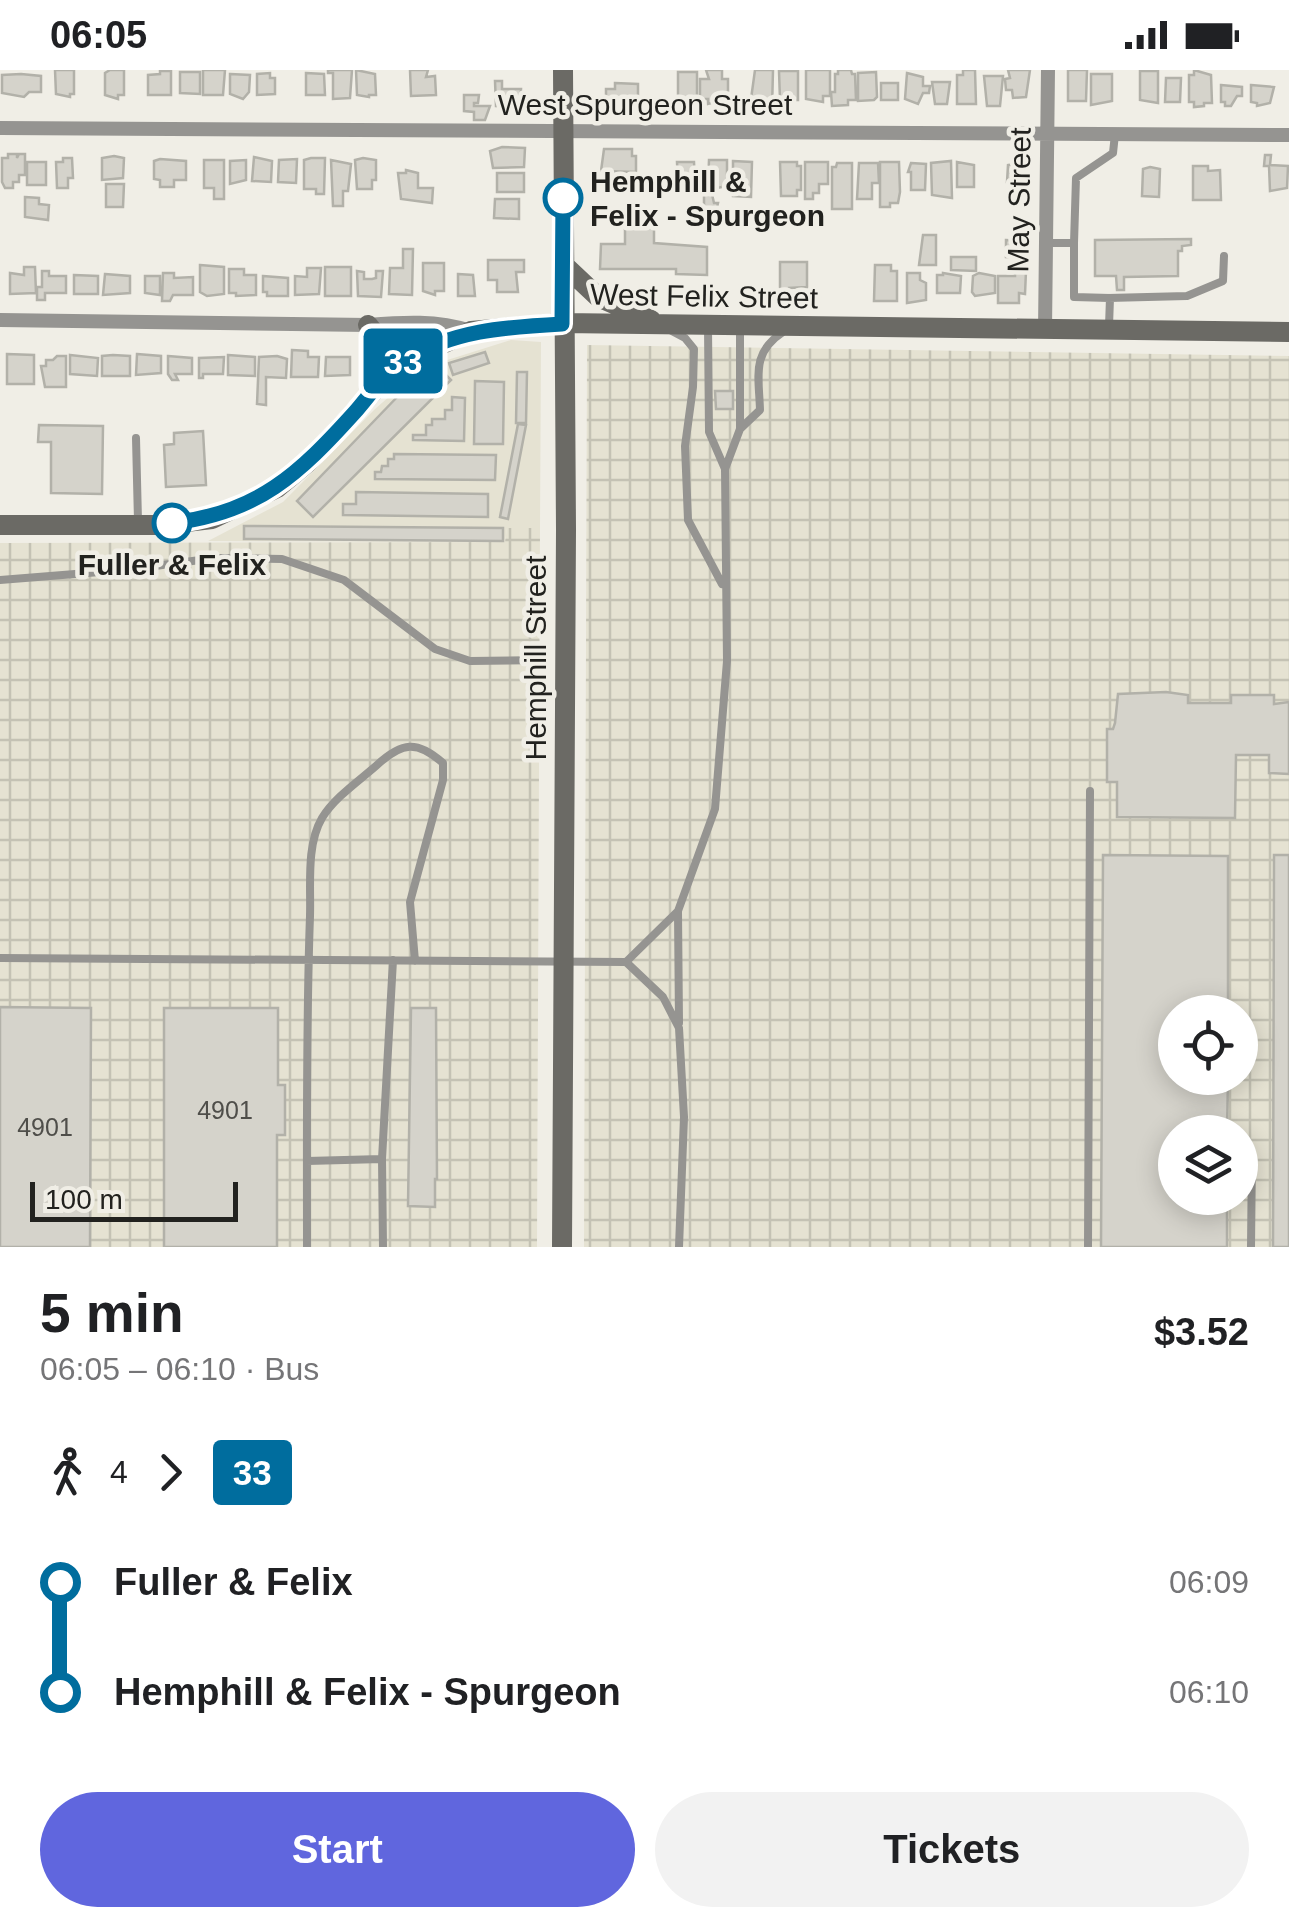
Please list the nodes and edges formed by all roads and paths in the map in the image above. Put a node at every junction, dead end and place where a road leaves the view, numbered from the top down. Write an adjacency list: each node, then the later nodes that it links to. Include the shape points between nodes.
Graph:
1 (563, 70): 4 (street, Hemphill Street)
2 (1048, 70): 5 (street, May Street)
3 (0, 128): 4 (street, West Spurgeon Street)
4 (563, 131): 5 (street, West Spurgeon Street); 11 (street, Hemphill Street)
5 (1046, 133): 6 (street, West Spurgeon Street); 8 (street, May Street)
6 (1114, 134): 7 (street, West Spurgeon Street); 9 (lane, via 1113,153 1076,178)
7 (1289, 135)
8 (1046, 243): 9 (lane); 20 (street, May Street)
9 (1074, 243): 12 (lane, via 1074,297)
10 (1224, 256): 12 (lane, via 1223,281 1187,296)
11 (563, 264): 14 (street, Hemphill Street); 16 (street, via 598,297)
12 (1108, 298): 21 (lane)
13 (0, 320): 15 (street, West Felix Street)
14 (562, 324): 16 (street, West Felix Street); 22 (street, West Felix Street); 46 (street, Hemphill Street)
15 (368, 325): 22 (street, West Felix Street, via 418,321); 24 (street)
16 (662, 325): 17 (street, West Felix Street); 31 (lane, via 694,349 685,446 688,520)
17 (708, 326): 18 (street, West Felix Street); 27 (lane, via 709,432)
18 (740, 327): 19 (street, West Felix Street); 25 (lane)
19 (792, 327): 20 (street, West Felix Street); 25 (lane, via 762,350 760,410)
20 (1045, 330): 21 (street, West Felix Street)
21 (1109, 330): 23 (street, West Felix Street)
22 (472, 331): 24 (street)
23 (1289, 332)
24 (399, 364): 29 (street, via 277,488 212,518)
25 (740, 428): 27 (lane)
26 (136, 438): 29 (lane)
27 (725, 469): 31 (lane)
28 (0, 524): 29 (street)
29 (138, 525)
30 (0, 580): 32 (lane, via 215,558 282,560 344,580 435,649 470,661)
31 (724, 588): 34 (lane, via 727,661 714,809)
32 (546, 660)
33 (1090, 791): 48 (lane)
34 (678, 911): 39 (lane); 40 (lane)
35 (0, 958): 36 (lane)
36 (308, 960): 37 (lane); 38 (lane, via 313,842 322,818 392,751 412,746 427,749 442,764 443,780 410,902); 42 (lane)
37 (394, 960): 38 (lane); 41 (lane)
38 (414, 961): 39 (lane)
39 (626, 962): 40 (lane, via 663,997)
40 (680, 1028): 47 (lane)
41 (382, 1159): 42 (lane); 45 (lane)
42 (307, 1161): 44 (lane)
43 (1251, 1215): 49 (lane)
44 (307, 1247)
45 (383, 1247)
46 (562, 1247)
47 (679, 1247)
48 (1088, 1247)
49 (1251, 1247)

